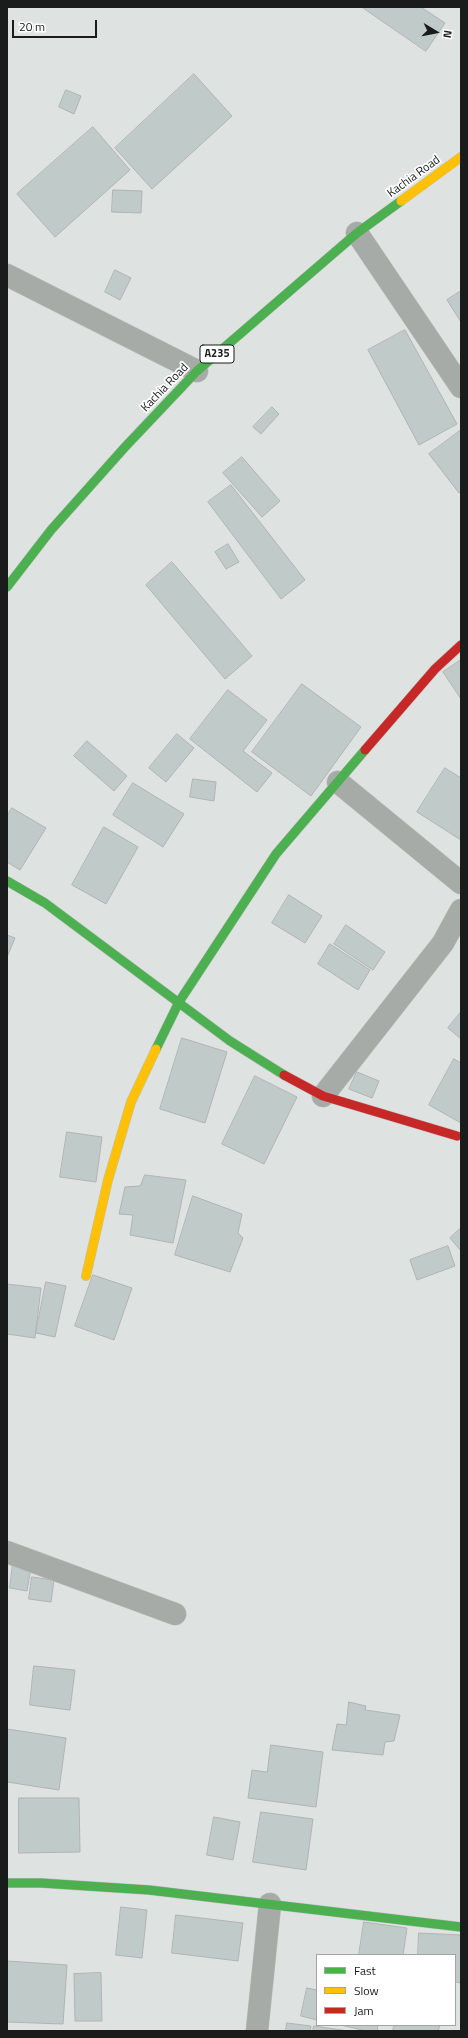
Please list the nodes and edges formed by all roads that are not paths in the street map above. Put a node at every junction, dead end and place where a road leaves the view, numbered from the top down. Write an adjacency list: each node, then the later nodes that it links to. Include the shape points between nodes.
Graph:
1 (461, 157): 2 (main road, Kachia Road / A235)
2 (357, 233): 4 (main road, Kachia Road / A235); 5 (street)
3 (7, 275): 4 (street)
4 (197, 372): 6 (main road, Kachia Road / A235, via 51,530)
5 (461, 387)
6 (7, 587)
7 (461, 645): 8 (main road, via 435,669)
8 (338, 782): 10 (street); 12 (main road, via 276,854)
9 (7, 881): 12 (main road, via 45,903)
10 (461, 883)
11 (461, 910): 13 (street, via 443,942)
12 (179, 1002): 13 (main road, via 230,1042); 15 (main road, via 131,1102 108,1180)
13 (323, 1096): 14 (main road)
14 (457, 1136)
15 (86, 1276)
16 (7, 1552): 17 (street)
17 (175, 1614)
18 (7, 1883): 19 (main road, via 149,1890)
19 (270, 1904): 20 (main road); 21 (street)
20 (461, 1927)
21 (257, 2031)

